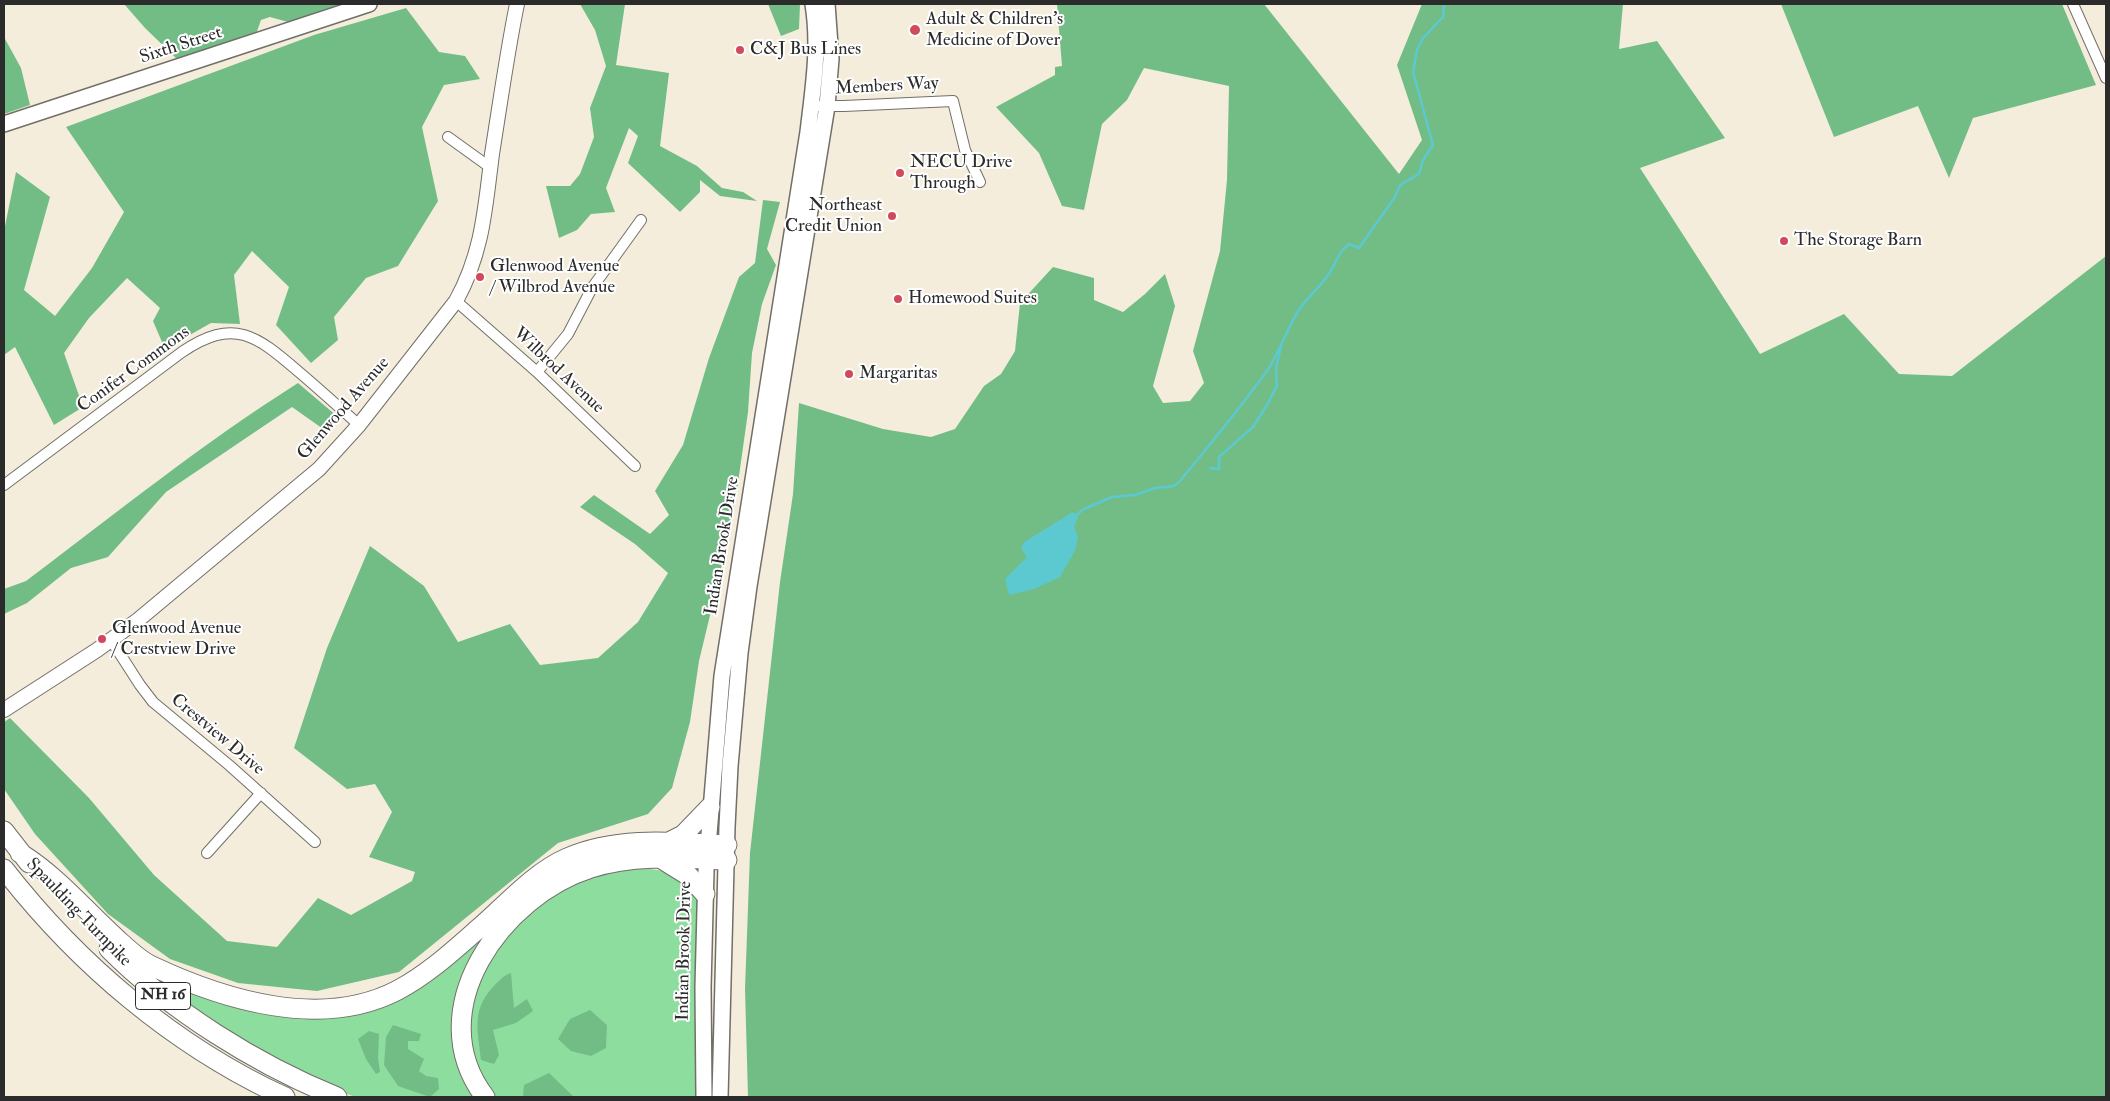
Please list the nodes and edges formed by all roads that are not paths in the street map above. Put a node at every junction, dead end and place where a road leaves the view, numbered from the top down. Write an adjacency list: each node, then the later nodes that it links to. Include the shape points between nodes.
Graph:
1 (369, 4): 9 (main road, Sixth Street)
2 (517, 4): 11 (street, Glenwood Avenue)
3 (813, 4): 7 (main road, Indian Brook Drive, via 817,48)
4 (827, 4): 8 (main road, Indian Brook Drive, via 831,59)
5 (2073, 4): 6 (street)
6 (2106, 78)
7 (811, 106): 8 (street); 22 (main road, Indian Brook Drive, via 722,676)
8 (827, 106): 12 (street, Members Way, via 953,101 965,150); 27 (main road, Indian Brook Drive, via 744,618 730,766)
9 (4, 124)
10 (448, 137): 11 (street)
11 (490, 168): 14 (street, Glenwood Avenue, via 477,255)
12 (980, 182)
13 (641, 220): 15 (street, via 592,288 568,334)
14 (456, 301): 15 (street, Wilbrod Avenue); 16 (street, Glenwood Avenue)
15 (537, 372): 17 (street, Wilbrod Avenue)
16 (359, 425): 18 (street, Conifer Commons, via 265,344 247,335 216,334 182,352); 19 (street, Glenwood Avenue, via 302,484)
17 (635, 466)
18 (4, 485)
19 (111, 640): 20 (street, Glenwood Avenue); 21 (street, Crestview Drive, via 154,702)
20 (4, 710)
21 (261, 793): 24 (street, Crestview Drive); 29 (street)
22 (710, 807): 25 (highway); 26 (main road, Indian Brook Drive)
23 (4, 832): 28 (highway, Spaulding Turnpike / NH 16)
24 (315, 842)
25 (663, 850): 26 (highway); 28 (highway, via 642,842 612,844 566,858 543,872 438,963 396,992 348,1006 290,1009 210,990 151,966 136,956 42,867); 31 (highway); 34 (highway, via 604,864 550,887 524,906 490,944 469,983 462,1021 466,1059)
26 (707, 851): 27 (highway); 31 (main road, Indian Brook Drive)
27 (727, 852): 36 (main road, Indian Brook Drive)
28 (20, 853): 33 (highway, Spaulding Turnpike / NH 16, via 112,951 173,1004 246,1052)
29 (207, 854)
30 (4, 868): 32 (highway, Spaulding Turnpike / NH 16, via 61,935 134,1002 215,1059)
31 (705, 894): 35 (main road, Indian Brook Drive)
32 (285, 1097)
33 (337, 1097)
34 (485, 1097)
35 (704, 1097)
36 (720, 1097)

